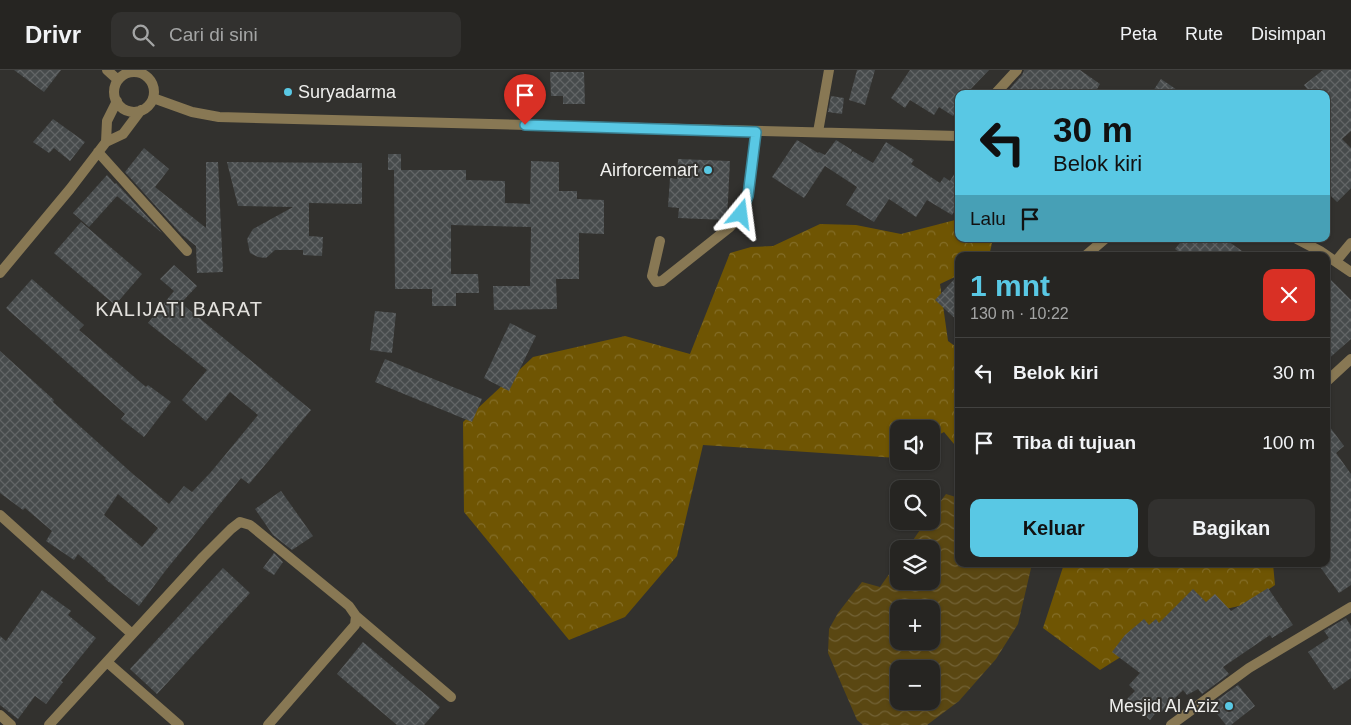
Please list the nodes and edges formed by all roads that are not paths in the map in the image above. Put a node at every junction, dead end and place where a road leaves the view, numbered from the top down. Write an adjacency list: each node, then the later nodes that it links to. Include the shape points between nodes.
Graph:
1 (107, 70): 4 (street)
2 (829, 70): 10 (street)
3 (1017, 70): 5 (street)
4 (118, 80): 6 (street, via 130,72 144,74 153,84); 7 (street, via 115,89)
5 (999, 90)
6 (153, 98): 8 (street); 9 (street, via 192,112 219,117)
7 (117, 101): 8 (street, via 124,109); 12 (street, via 107,121)
8 (141, 110): 12 (street, via 123,134)
9 (756, 132): 10 (street); 14 (street, via 748,196 741,214 730,227 662,281 656,282 652,276)
10 (818, 132): 11 (street)
11 (955, 135)
12 (106, 142): 13 (street)
13 (98, 152): 18 (street); 24 (street)
14 (660, 241)
15 (1101, 242): 19 (street)
16 (1303, 242): 20 (street)
17 (1351, 243): 22 (street)
18 (187, 251)
19 (1090, 252)
20 (1322, 252)
21 (1330, 257): 22 (street)
22 (1336, 261): 23 (street)
23 (1351, 272)
24 (0, 273)
25 (1351, 359): 26 (street)
26 (1330, 378)
27 (0, 515): 30 (street)
28 (1351, 607): 38 (street, via 1249,668)
29 (356, 616): 30 (street, via 349,606 250,524 240,522 203,556); 32 (street); 37 (street, via 355,625)
30 (132, 634): 31 (street)
31 (107, 662): 35 (street); 36 (street)
32 (451, 697)
33 (0, 715): 34 (street)
34 (11, 725)
35 (49, 725)
36 (179, 725)
37 (268, 725)
38 (1170, 725)

